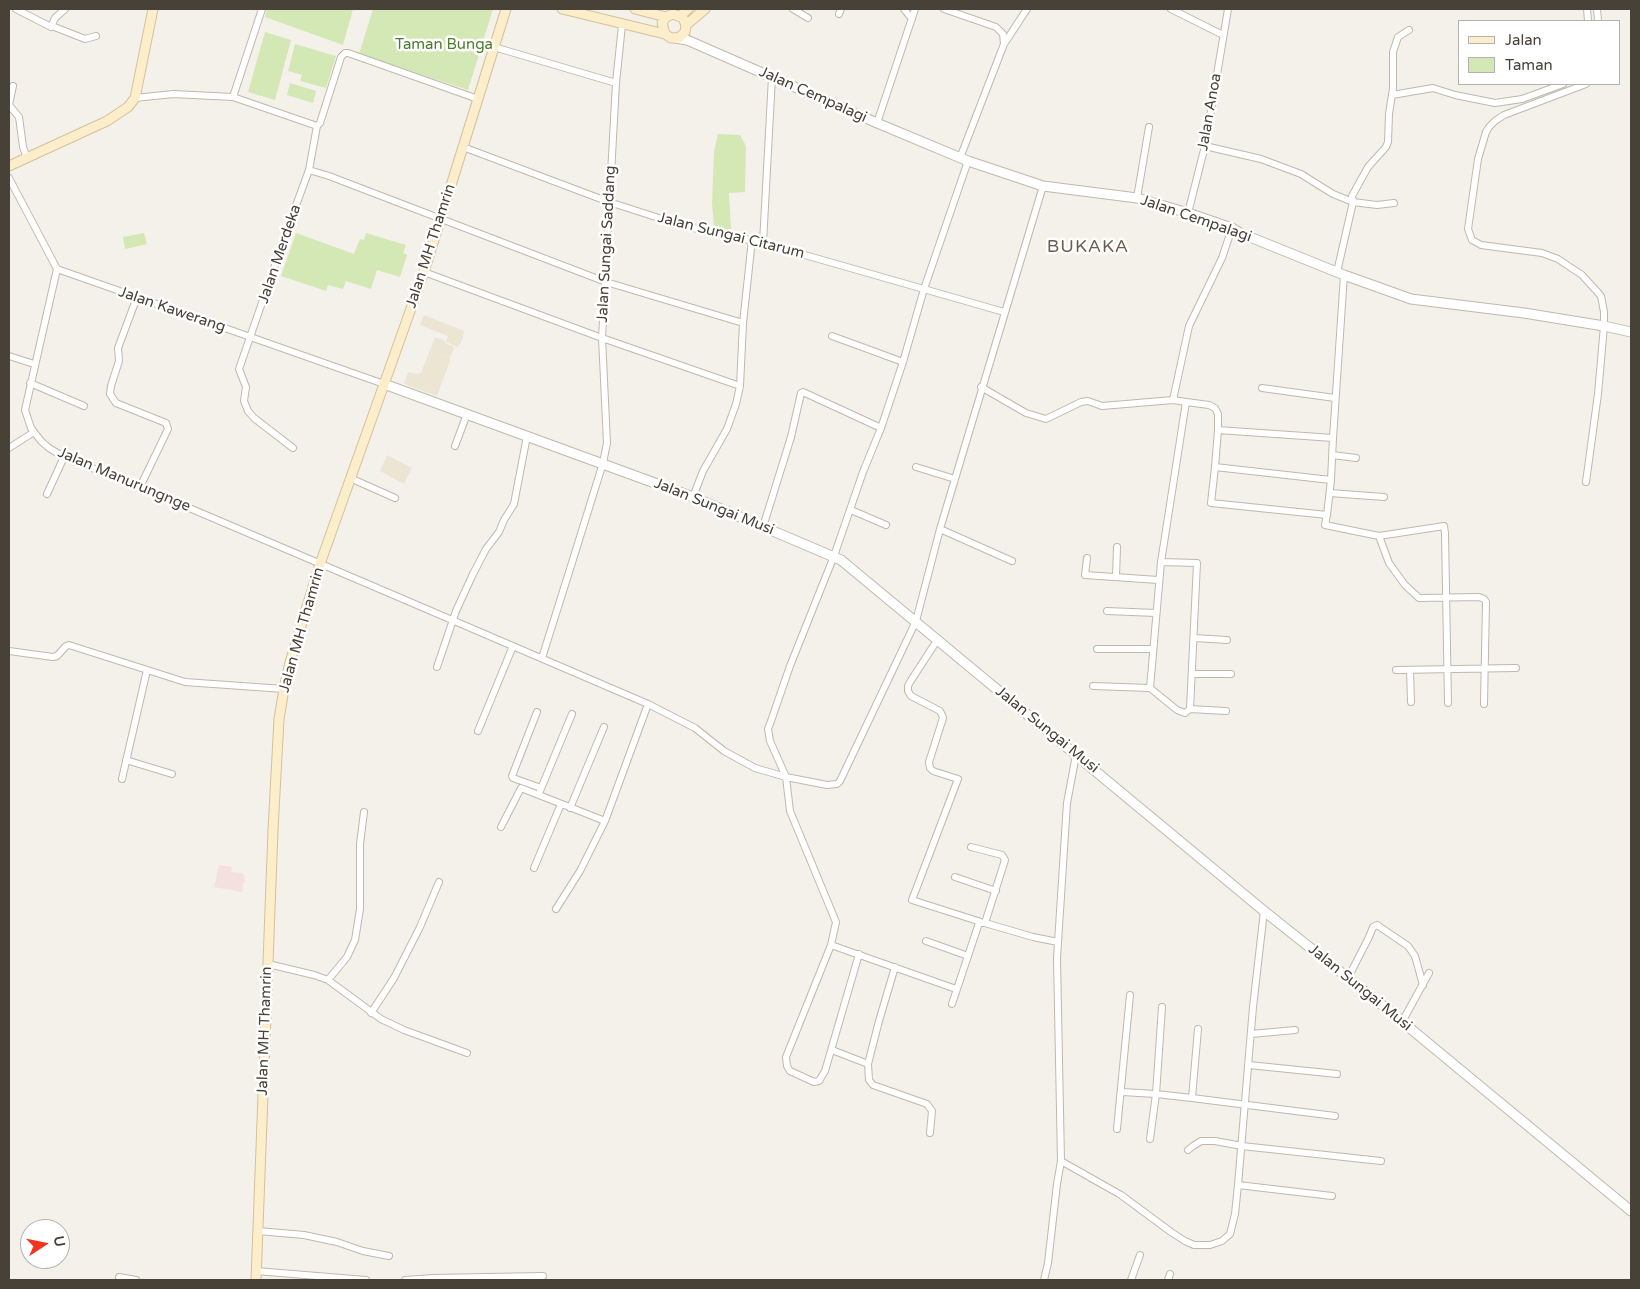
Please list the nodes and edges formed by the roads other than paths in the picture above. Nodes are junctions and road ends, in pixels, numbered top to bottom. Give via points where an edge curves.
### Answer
1 (16, 9) edge
2 (66, 9) edge
3 (153, 9) edge
4 (262, 9) edge
5 (506, 9) edge
6 (562, 9) edge
7 (635, 9) edge
8 (688, 9) edge
9 (704, 9) edge
10 (793, 9) edge
11 (904, 9) edge
12 (915, 9) edge
13 (944, 9) edge
14 (1027, 9) edge
15 (1171, 9) edge
16 (1228, 9) edge
17 (680, 16) junction
18 (666, 17) junction
19 (808, 18) dead end
20 (912, 19) junction
21 (622, 25) junction
22 (52, 26) junction
23 (1409, 30) dead end
24 (686, 33) junction
25 (665, 34) junction
26 (1223, 35) junction
27 (96, 36) dead end
28 (1004, 44) junction
29 (494, 48) junction
30 (772, 78) junction
31 (616, 83) junction
32 (1560, 85) edge
33 (1583, 85) edge
34 (14, 86) dead end
35 (1392, 95) junction
36 (233, 97) junction
37 (135, 98) junction
38 (478, 99) junction
39 (9, 105) edge
40 (876, 123) junction
41 (317, 126) junction
42 (1149, 127) dead end
43 (1205, 146) junction
44 (463, 147) junction
45 (27, 158) junction
46 (964, 159) junction
47 (9, 166) edge
48 (309, 170) junction
49 (9, 178) edge
50 (1043, 186) junction
51 (1137, 198) junction
52 (609, 202) junction
53 (1353, 202) junction
54 (1394, 202) dead end
55 (1188, 214) junction
56 (440, 218) junction
57 (1232, 228) junction
58 (752, 240) junction
59 (763, 243) junction
60 (57, 269) junction
61 (424, 272) junction
62 (1340, 274) junction
63 (606, 282) junction
64 (924, 289) junction
65 (137, 297) junction
66 (1004, 312) junction
67 (744, 322) junction
68 (1604, 326) junction
69 (1631, 332) edge
70 (832, 336) dead end
71 (251, 338) junction
72 (602, 338) junction
73 (9, 356) edge
74 (903, 362) junction
75 (34, 364) junction
76 (30, 383) junction
77 (384, 384) junction
78 (740, 386) junction
79 (981, 387) junction
80 (1262, 388) dead end
81 (1335, 398) junction
82 (1173, 400) junction
83 (1186, 402) junction
84 (84, 406) dead end
85 (466, 414) junction
86 (881, 428) junction
87 (1218, 430) junction
88 (34, 432) junction
89 (527, 436) junction
90 (1333, 438) junction
91 (455, 446) dead end
92 (9, 448) edge
93 (293, 448) dead end
94 (1332, 454) junction
95 (64, 456) junction
96 (1356, 458) dead end
97 (603, 463) junction
98 (916, 467) dead end
99 (1215, 467) junction
100 (350, 478) junction
101 (955, 479) junction
102 (1331, 480) junction
103 (1586, 482) dead end
104 (140, 487) junction
105 (1330, 493) junction
106 (47, 494) dead end
107 (693, 497) junction
108 (1384, 497) dead end
109 (395, 498) dead end
110 (851, 510) junction
111 (1327, 515) junction
112 (886, 525) dead end
113 (763, 527) junction
114 (940, 529) junction
115 (1379, 536) junction
116 (1117, 547) dead end
117 (834, 556) junction
118 (1087, 558) dead end
119 (1012, 562) dead end
120 (1161, 562) junction
121 (320, 564) junction
122 (1116, 577) junction
123 (1158, 580) junction
124 (1447, 598) junction
125 (1107, 610) dead end
126 (1156, 613) junction
127 (454, 621) junction
128 (916, 621) junction
129 (1194, 638) junction
130 (938, 639) junction
131 (1227, 640) dead end
132 (513, 646) junction
133 (1097, 649) dead end
134 (1153, 649) junction
135 (9, 651) edge
136 (542, 658) junction
137 (437, 667) dead end
138 (1485, 668) junction
139 (1516, 668) dead end
140 (1447, 669) junction
141 (147, 670) junction
142 (1396, 670) dead end
143 (1410, 670) junction
144 (1192, 674) junction
145 (1231, 674) dead end
146 (1093, 686) dead end
147 (1150, 688) junction
148 (284, 689) junction
149 (1411, 702) dead end
150 (1448, 702) dead end
151 (648, 704) junction
152 (1484, 704) dead end
153 (1190, 709) junction
154 (1226, 711) dead end
155 (537, 712) dead end
156 (572, 714) dead end
157 (604, 727) dead end
158 (478, 731) dead end
159 (1076, 754) junction
160 (126, 760) junction
161 (172, 774) dead end
162 (786, 777) junction
163 (122, 779) dead end
164 (540, 791) junction
165 (561, 804) junction
166 (570, 808) junction
167 (364, 812) dead end
168 (605, 821) junction
169 (501, 827) dead end
170 (971, 846) dead end
171 (534, 868) dead end
172 (955, 877) dead end
173 (439, 882) dead end
174 (996, 891) junction
175 (556, 909) dead end
176 (1264, 910) junction
177 (983, 923) junction
178 (926, 941) dead end
179 (1058, 942) junction
180 (830, 945) junction
181 (860, 954) junction
182 (968, 956) junction
183 (268, 964) junction
184 (895, 967) junction
185 (1429, 973) dead end
186 (1348, 978) junction
187 (328, 980) junction
188 (1423, 985) junction
189 (956, 989) junction
190 (1130, 996) dead end
191 (952, 1004) dead end
192 (1162, 1007) dead end
193 (371, 1013) junction
194 (1402, 1022) junction
195 (1198, 1029) dead end
196 (1295, 1030) dead end
197 (1251, 1034) junction
198 (832, 1050) junction
199 (467, 1053) dead end
200 (868, 1064) junction
201 (1249, 1065) junction
202 (1337, 1074) dead end
203 (1122, 1092) junction
204 (1156, 1094) junction
205 (1192, 1098) junction
206 (1246, 1106) junction
207 (1335, 1116) dead end
208 (1117, 1129) dead end
209 (930, 1132) dead end
210 (1150, 1139) dead end
211 (1242, 1146) junction
212 (1188, 1150) dead end
213 (1381, 1161) dead end
214 (1060, 1164) junction
215 (1238, 1185) junction
216 (1332, 1196) dead end
217 (1631, 1211) edge
218 (258, 1231) junction
219 (1140, 1255) dead end
220 (389, 1256) dead end
221 (256, 1276) edge
222 (542, 1276) dead end
223 (119, 1277) dead end
224 (136, 1280) edge
225 (366, 1280) edge
226 (405, 1280) edge
227 (1044, 1280) edge
228 (1131, 1280) edge

1 - 22 street
2 - 22 street via 55,18
3 - 37 main road
4 - 36 street
5 - 29 main road, Jalan MH Thamrin
6 - 21 main road
7 - 18 main road
8 - 17 main road
9 - 24 main road
10 - 19 street
11 - 20 street
12 - 20 street
13 - 28 street via 996,27 1003,34
14 - 28 street
15 - 26 street
16 - 26 street, Jalan Anoa
17 - 18 main road
17 - 24 main road
18 - 25 main road via 662,23
20 - 40 street
21 - 25 main road
21 - 31 street, Jalan Sungai Saddang
22 - 27 street via 85,39
23 - 35 street via 1398,37 1394,45
24 - 25 main road via 679,38
24 - 30 street, Jalan Cempalagi
26 - 43 street, Jalan Anoa
28 - 46 street
29 - 31 street
29 - 38 main road, Jalan MH Thamrin
30 - 40 street, Jalan Cempalagi
30 - 59 street
31 - 52 street, Jalan Sungai Saddang
32 - 35 street via 1522,99 1495,103 1433,88
33 - 68 street via 1504,115 1489,127 1478,159 1468,229 1477,243 1542,253 1582,275 1601,296
34 - 39 street
35 - 53 street via 1388,142 1368,167 1352,196
36 - 37 street via 173,94
36 - 41 street
37 - 45 main road via 128,107 107,121
38 - 41 street via 345,53
38 - 44 main road, Jalan MH Thamrin
39 - 45 street via 19,117
40 - 46 street, Jalan Cempalagi
41 - 48 street, Jalan Merdeka
42 - 51 street
43 - 53 street via 1262,159 1301,174
43 - 55 street, Jalan Anoa
44 - 52 street, Jalan Sungai Citarum
44 - 56 main road, Jalan MH Thamrin
45 - 47 main road
46 - 50 street, Jalan Cempalagi
46 - 64 street
48 - 56 street
48 - 71 street, Jalan Merdeka
49 - 60 street
50 - 51 street, Jalan Cempalagi
50 - 66 street, Jalan Manurungnge
51 - 55 street, Jalan Cempalagi
52 - 58 street, Jalan Sungai Citarum via 684,226
52 - 63 street, Jalan Sungai Saddang
53 - 54 street via 1376,205
53 - 62 street
55 - 57 street, Jalan Cempalagi
56 - 61 main road, Jalan MH Thamrin
56 - 63 street
57 - 62 street, Jalan Cempalagi
57 - 82 street via 1222,258 1189,326
58 - 59 street, Jalan Sungai Citarum
58 - 67 street
59 - 64 street, Jalan Sungai Citarum
60 - 65 street, Jalan Kawerang
60 - 75 street, Jalan Manurungnge
61 - 72 street
61 - 77 main road, Jalan MH Thamrin
62 - 68 street, Jalan Cempalagi via 1411,299
62 - 81 street
63 - 67 street
63 - 72 street, Jalan Sungai Saddang
64 - 66 street, Jalan Sungai Citarum
64 - 74 street
65 - 71 street, Jalan Kawerang
65 - 104 street via 118,348 119,361 110,394 116,403 166,423 168,427
66 - 79 street, Jalan Manurungnge
67 - 78 street
68 - 69 street, Jalan Cempalagi
68 - 103 street
70 - 74 street
71 - 77 street, Jalan Kawerang
71 - 93 street, Jalan Merdeka via 240,369 246,386 244,401 254,418
72 - 78 street
72 - 97 street, Jalan Sungai Saddang via 607,443
73 - 75 street
74 - 86 street
75 - 76 street, Jalan Manurungnge
76 - 84 street
76 - 88 street, Jalan Manurungnge via 25,410
77 - 85 street, Jalan Sungai Musi
77 - 100 main road, Jalan MH Thamrin
78 - 107 street via 726,429
79 - 82 street via 1026,413 1046,419 1088,401 1102,406
79 - 101 street, Jalan Manurungnge
80 - 81 street
81 - 90 street
82 - 83 street
83 - 87 street via 1209,404 1215,408
83 - 120 street
85 - 89 street, Jalan Sungai Musi
85 - 91 street
86 - 110 street
86 - 113 street via 801,393
87 - 90 street
87 - 99 street
88 - 92 street
88 - 95 street, Jalan Manurungnge via 49,448
89 - 97 street, Jalan Sungai Musi
89 - 127 street via 514,504 473,574
90 - 94 street
94 - 96 street
94 - 102 street
95 - 104 street, Jalan Manurungnge
95 - 106 street
97 - 107 street, Jalan Sungai Musi
97 - 136 street, Jalan Sungai Saddang
98 - 101 street
99 - 102 street
99 - 111 street via 1211,503
100 - 109 street
100 - 121 main road, Jalan MH Thamrin
101 - 114 street, Jalan Manurungnge
102 - 105 street
104 - 121 street, Jalan Manurungnge
105 - 108 street
105 - 111 street
107 - 113 street, Jalan Sungai Musi
110 - 112 street
110 - 117 street
111 - 115 street via 1325,525
113 - 117 street, Jalan Sungai Musi
114 - 119 street
114 - 128 street, Jalan Manurungnge
115 - 124 street via 1389,563 1404,585 1419,598
115 - 124 street via 1444,526
116 - 122 street
117 - 128 street, Jalan Sungai Musi
117 - 162 street via 768,729
118 - 122 street via 1085,575
120 - 123 street
120 - 129 street via 1197,564
121 - 127 street, Jalan Manurungnge
121 - 148 main road, Jalan MH Thamrin
122 - 123 street
123 - 126 street
124 - 138 street via 1479,597 1486,602
124 - 140 street
125 - 126 street
126 - 134 street
127 - 132 street, Jalan Manurungnge
127 - 137 street
128 - 130 street, Jalan Sungai Musi
128 - 162 street, Jalan Manurungnge via 840,781 827,785
129 - 131 street
129 - 144 street
130 - 159 street, Jalan Sungai Musi
130 - 177 street via 908,686 911,696 942,714 930,768 958,779 912,900
132 - 136 street, Jalan Manurungnge
132 - 158 street
133 - 134 street
134 - 147 street
135 - 141 street via 53,657 66,646 72,646
136 - 151 street, Jalan Manurungnge
138 - 139 street
138 - 140 street
138 - 152 street
140 - 143 street
140 - 150 street
141 - 148 street via 192,684
141 - 160 street
142 - 143 street
143 - 149 street
144 - 145 street
144 - 153 street
146 - 147 street
147 - 153 street via 1177,710 1185,713
148 - 183 main road, Jalan MH Thamrin via 279,719
151 - 162 street, Jalan Manurungnge via 695,728 724,751 755,768
151 - 168 street
153 - 154 street
155 - 164 street via 512,776
156 - 164 street
157 - 166 street
159 - 176 street, Jalan Sungai Musi
159 - 179 street via 1067,803
160 - 161 street
160 - 163 street
162 - 180 street via 790,811 836,922
164 - 165 street
164 - 169 street via 520,788
165 - 166 street
165 - 171 street
166 - 168 street
167 - 187 street via 360,844 360,909 355,940 347,957
168 - 175 street
170 - 174 street via 1004,858 1006,862
172 - 174 street
173 - 193 street via 394,978
174 - 177 street
176 - 186 street, Jalan Sungai Musi
176 - 197 street
177 - 179 street
177 - 182 street via 977,925
178 - 182 street
179 - 214 street
180 - 181 street
180 - 198 street via 788,1052 787,1066 793,1073 817,1082 822,1078
181 - 184 street
181 - 198 street
182 - 189 street
183 - 187 street
183 - 218 main road, Jalan MH Thamrin
184 - 189 street
184 - 200 street
185 - 188 street
186 - 188 street via 1373,927 1377,925 1408,946 1415,956
186 - 194 street, Jalan Sungai Musi
187 - 193 street
188 - 194 street
189 - 191 street
190 - 203 street
192 - 204 street
193 - 199 street via 404,1030
194 - 217 street, Jalan Sungai Musi
195 - 205 street
196 - 197 street
197 - 201 street
198 - 200 street
200 - 209 street via 869,1080 873,1085 927,1104 932,1111
201 - 202 street
201 - 206 street
203 - 204 street
203 - 208 street
204 - 205 street
204 - 210 street
205 - 206 street
206 - 207 street
206 - 211 street
211 - 212 street via 1201,1141
211 - 213 street
211 - 215 street
214 - 215 street via 1121,1195 1171,1232 1194,1244 1217,1243 1230,1234
214 - 227 street
215 - 216 street
218 - 220 street via 304,1235
218 - 221 main road, Jalan MH Thamrin
219 - 228 street
221 - 225 street
222 - 226 street
223 - 224 street

